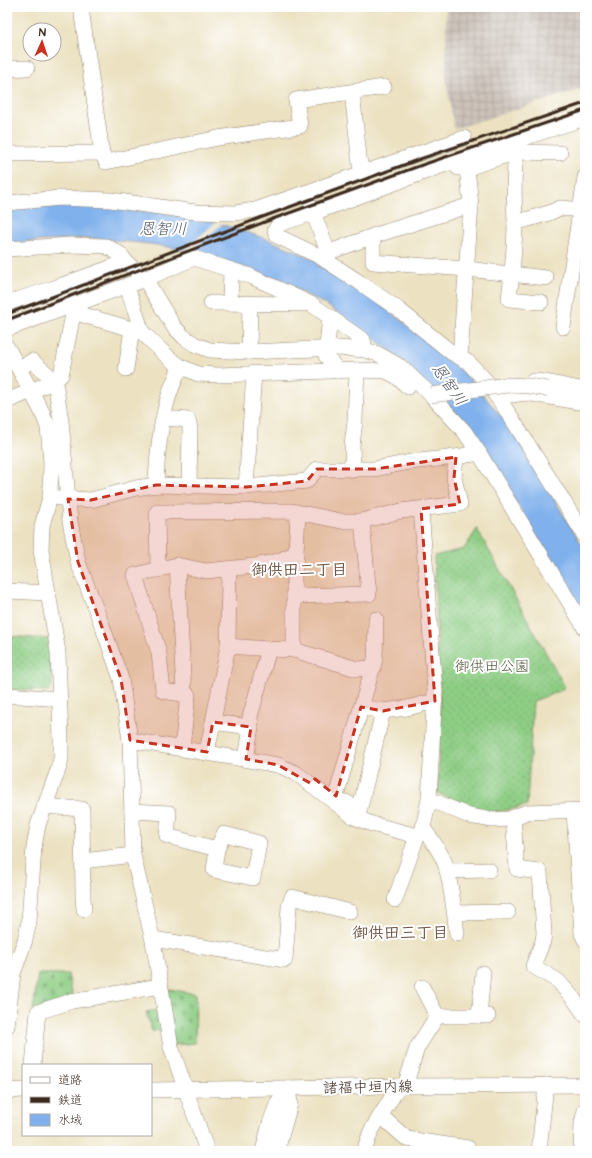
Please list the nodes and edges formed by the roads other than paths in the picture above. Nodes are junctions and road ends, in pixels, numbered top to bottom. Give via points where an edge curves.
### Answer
1 (82, 7) edge
2 (27, 68) dead end
3 (7, 69) edge
4 (384, 87) dead end
5 (352, 92) junction
6 (585, 118) edge
7 (464, 138) dead end
8 (517, 146) junction
9 (102, 153) junction
10 (560, 153) dead end
11 (7, 154) edge
12 (467, 162) junction
13 (367, 172) junction
14 (585, 177) edge
15 (306, 193) junction
16 (7, 203) edge
17 (471, 205) junction
18 (583, 210) edge
19 (313, 213) junction
20 (514, 223) junction
21 (373, 236) junction
22 (7, 249) edge
23 (323, 254) junction
24 (126, 262) junction
25 (579, 267) edge
26 (231, 270) junction
27 (467, 270) junction
28 (512, 274) junction
29 (546, 278) dead end
30 (145, 279) junction
31 (127, 286) junction
32 (541, 302) dead end
33 (7, 303) edge
34 (211, 303) dead end
35 (230, 303) junction
36 (250, 304) junction
37 (311, 304) junction
38 (74, 308) junction
39 (330, 317) junction
40 (563, 327) dead end
41 (7, 329) edge
42 (137, 331) junction
43 (7, 347) edge
44 (326, 349) junction
45 (365, 350) junction
46 (249, 352) junction
47 (460, 356) junction
48 (180, 366) junction
49 (19, 368) junction
50 (126, 369) dead end
51 (357, 370) junction
52 (338, 371) junction
53 (254, 373) junction
54 (55, 381) junction
55 (486, 381) junction
56 (585, 390) edge
57 (31, 391) junction
58 (431, 395) junction
59 (497, 397) junction
60 (585, 397) edge
61 (7, 401) edge
62 (585, 403) edge
63 (164, 418) junction
64 (469, 455) junction
65 (353, 470) junction
66 (156, 485) junction
67 (190, 487) junction
68 (246, 487) junction
69 (50, 497) junction
70 (68, 499) junction
71 (421, 509) junction
72 (298, 513) junction
73 (362, 520) junction
74 (585, 536) edge
75 (296, 552) junction
76 (177, 565) junction
77 (229, 569) junction
78 (158, 570) junction
79 (7, 591) edge
80 (48, 593) junction
81 (294, 596) junction
82 (376, 619) dead end
83 (585, 628) edge
84 (228, 646) junction
85 (269, 649) junction
86 (294, 650) junction
87 (373, 668) junction
88 (184, 693) junction
89 (7, 696) edge
90 (60, 699) junction
91 (435, 701) junction
92 (361, 707) junction
93 (383, 711) junction
94 (213, 722) junction
95 (251, 727) junction
96 (130, 740) junction
97 (182, 748) junction
98 (206, 752) junction
99 (246, 760) junction
100 (310, 783) junction
101 (336, 796) junction
102 (429, 799) junction
103 (44, 806) junction
104 (579, 810) edge
105 (132, 811) junction
106 (514, 818) junction
107 (420, 832) junction
108 (217, 849) dead end
109 (133, 855) junction
110 (83, 861) junction
111 (447, 870) junction
112 (488, 870) dead end
113 (582, 896) edge
114 (395, 900) dead end
115 (84, 909) dead end
116 (350, 912) dead end
117 (508, 912) dead end
118 (455, 913) junction
119 (457, 934) dead end
120 (153, 939) junction
121 (585, 940) edge
122 (14, 951) edge
123 (483, 973) dead end
124 (160, 986) junction
125 (422, 987) dead end
126 (585, 1015) edge
127 (437, 1016) junction
128 (7, 1026) edge
129 (33, 1064) edge
130 (546, 1085) junction
131 (585, 1085) edge
132 (402, 1086) junction
133 (288, 1088) junction
134 (22, 1090) edge
135 (152, 1090) edge
136 (185, 1090) junction
137 (7, 1091) edge
138 (585, 1110) edge
139 (381, 1116) junction
140 (582, 1145) edge
141 (468, 1148) dead end
142 (207, 1151) edge
143 (263, 1151) edge
144 (277, 1151) edge
145 (364, 1151) edge
146 (539, 1151) edge

1 - 9 street
2 - 3 street
4 - 5 street
5 - 9 street via 296,100 300,126 218,138 106,162
5 - 13 street via 360,165
6 - 8 street
7 - 13 street
8 - 10 street
8 - 12 street
8 - 20 street
9 - 11 street
12 - 17 street
12 - 19 street via 444,165
13 - 15 street
14 - 18 street
15 - 16 street via 255,210 235,213 195,212 111,200 60,198
15 - 19 street
17 - 21 street
17 - 27 street
18 - 20 street via 560,208
18 - 25 street
19 - 23 street
19 - 23 street via 278,224 275,230 277,236
20 - 28 street
21 - 23 street
21 - 27 street via 373,262
22 - 24 street via 71,245 106,246 120,254
23 - 47 street via 398,309 452,353
24 - 30 street
24 - 33 street
25 - 40 street
26 - 30 street via 194,258
26 - 35 street
26 - 37 street
27 - 28 street
27 - 47 street
28 - 29 street
28 - 32 street via 509,299
30 - 31 street
30 - 46 street via 174,326 184,337 210,350
31 - 38 street
31 - 42 street
34 - 35 street
35 - 36 street
36 - 37 street
36 - 46 street
37 - 39 street
38 - 41 street
38 - 42 street
38 - 54 street via 61,375
39 - 44 street
39 - 45 street via 363,340
42 - 48 street
42 - 50 street
43 - 49 street
44 - 45 street
44 - 46 street
44 - 52 street via 326,356
45 - 58 street via 400,366
47 - 55 street
48 - 53 street via 198,374
48 - 63 street
49 - 54 street via 32,361
49 - 57 street
51 - 52 street
51 - 64 street via 386,371 396,376 423,400
51 - 65 street
52 - 53 street
53 - 68 street
54 - 57 street
54 - 70 street
55 - 56 street via 546,382
55 - 59 street
57 - 61 street
57 - 69 street via 48,427
58 - 60 street, bridge via 508,385 529,386
58 - 64 street via 464,431
59 - 62 street via 526,393
59 - 74 street
63 - 66 street via 157,459
63 - 67 street via 188,420
64 - 65 street
64 - 71 street via 454,478 460,504
64 - 83 street
65 - 68 street via 317,470 307,480
66 - 67 street
66 - 70 street via 91,500
67 - 68 street
69 - 70 street
69 - 80 street via 42,526 41,550
70 - 96 street via 78,562 121,680
71 - 73 street
71 - 91 street
72 - 73 street via 341,522
72 - 75 street
72 - 78 street via 269,510 157,512
73 - 81 street via 369,594
75 - 77 street via 278,561
75 - 81 street
76 - 77 street via 206,571
76 - 78 street
76 - 88 street
77 - 84 street
78 - 88 street via 136,575 159,653 163,691
79 - 80 street
80 - 90 street via 58,652
81 - 86 street
82 - 87 street via 376,659
84 - 85 street
84 - 94 street
85 - 86 street
85 - 95 street via 250,717
86 - 87 street via 358,669
87 - 92 street
88 - 97 street via 188,695
89 - 90 street
90 - 103 street via 60,759
91 - 93 street
91 - 102 street
92 - 93 street
92 - 101 street
93 - 101 street via 359,812
94 - 95 street
94 - 98 street
95 - 99 street
96 - 97 street
96 - 105 street
97 - 98 street
98 - 99 street
99 - 100 street via 278,765
100 - 101 street via 315,779
100 - 107 street via 354,817 372,824
102 - 106 street via 470,816 493,820
102 - 107 street
103 - 110 street via 82,809
103 - 122 street via 34,847 29,922
104 - 106 street via 527,812
104 - 113 street
105 - 108 street via 169,813 167,836
105 - 109 street
106 - 126 street via 516,869 540,872 544,933 533,966 558,982
107 - 111 street via 435,844
107 - 114 street
109 - 110 street
109 - 120 street
110 - 115 street
111 - 112 street
111 - 118 street
113 - 121 street via 582,934
116 - 120 street via 292,897 285,960
117 - 118 street
118 - 119 street
120 - 124 street
122 - 128 street
123 - 127 street via 484,1016
124 - 129 street via 72,1002 38,1012
124 - 136 street via 171,1047
125 - 127 street
127 - 132 street via 417,1048
130 - 131 street, 諸福中垣内線
130 - 132 street, 諸福中垣内線
130 - 146 street
132 - 133 street, 諸福中垣内線
132 - 139 street
133 - 136 street, 諸福中垣内線
133 - 143 street via 278,1102
133 - 144 street via 290,1104
134 - 137 street
135 - 136 street, 諸福中垣内線
136 - 142 street
138 - 140 street
139 - 141 street via 407,1139
139 - 145 street via 371,1131

